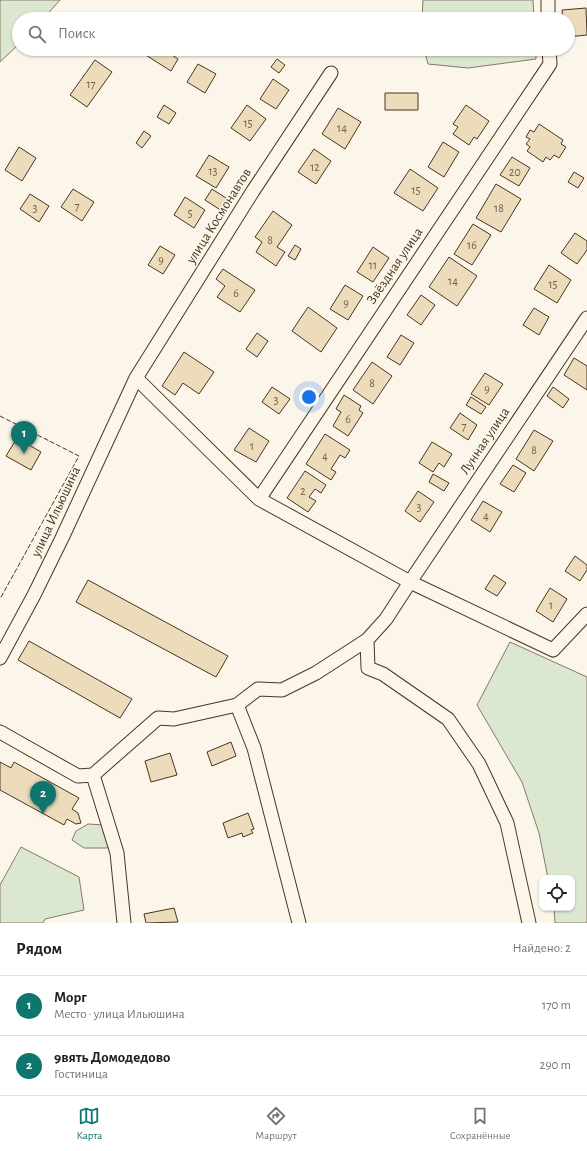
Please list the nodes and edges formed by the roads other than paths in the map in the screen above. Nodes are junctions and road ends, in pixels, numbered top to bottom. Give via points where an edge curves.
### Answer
1 (548, 0) edge
2 (548, 12) edge
3 (549, 56) edge
4 (331, 73) dead end
5 (587, 318) edge
6 (136, 378) junction
7 (259, 499) junction
8 (410, 582) junction
9 (587, 614) edge
10 (367, 640) junction
11 (0, 658) edge
12 (237, 705) junction
13 (0, 732) edge
14 (93, 775) junction
15 (124, 923) edge
16 (300, 923) edge
17 (529, 923) edge

1 - 2 street
3 - 7 street, Звёздная улица via 550,64
4 - 6 street, улица Космонавтов via 253,191
5 - 8 street, Лунная улица
6 - 7 street
6 - 11 street, улица Ильюшина via 62,538
7 - 8 street
8 - 9 street via 553,650
8 - 10 street, Лунная улица via 386,619
10 - 12 street, Лунная улица via 316,673 282,690 258,689
10 - 17 street via 368,668 390,679 448,719 478,764 507,823
12 - 14 street via 174,719 158,718
12 - 16 street via 254,748
13 - 14 street via 78,776
14 - 15 street via 117,853

